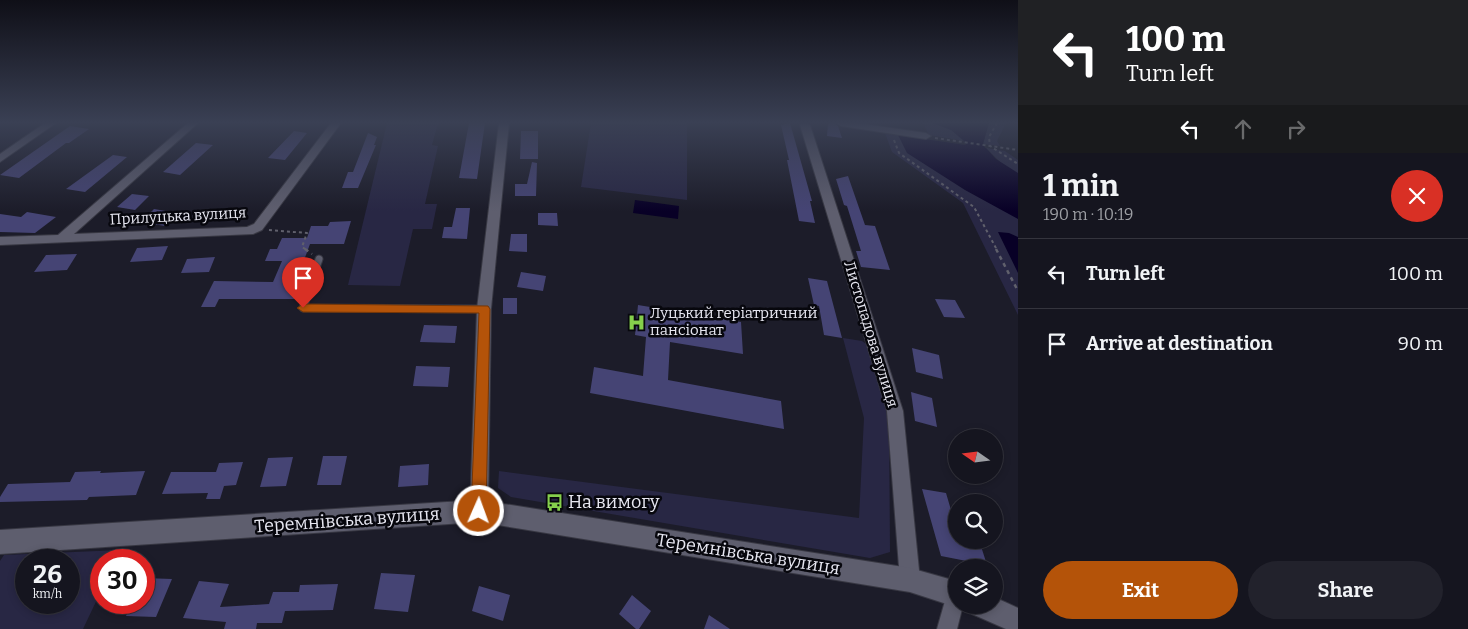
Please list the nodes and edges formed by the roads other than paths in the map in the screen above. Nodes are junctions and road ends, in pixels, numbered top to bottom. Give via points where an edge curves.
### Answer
1 (160, 152) edge
2 (314, 152) edge
3 (501, 152) edge
4 (814, 152) edge
5 (62, 238) junction
6 (0, 241) edge
7 (319, 259) road end
8 (484, 309) junction
9 (479, 511) junction
10 (0, 542) edge
11 (910, 580) junction
12 (948, 592) edge
13 (951, 614) edge
14 (1002, 614) edge
15 (1018, 621) edge
16 (947, 629) edge

1 - 5 street
2 - 5 street, Прилуцька вулиця via 258,227 249,231
3 - 8 street
4 - 11 street, Листопадова вулиця via 895,411
5 - 6 street, Прилуцька вулиця
7 - 8 lane via 303,308
8 - 9 street
9 - 10 street, Теремнівська вулиця
9 - 11 street, Теремнівська вулиця
11 - 12 street, Теремнівська вулиця
13 - 16 street
14 - 15 street

